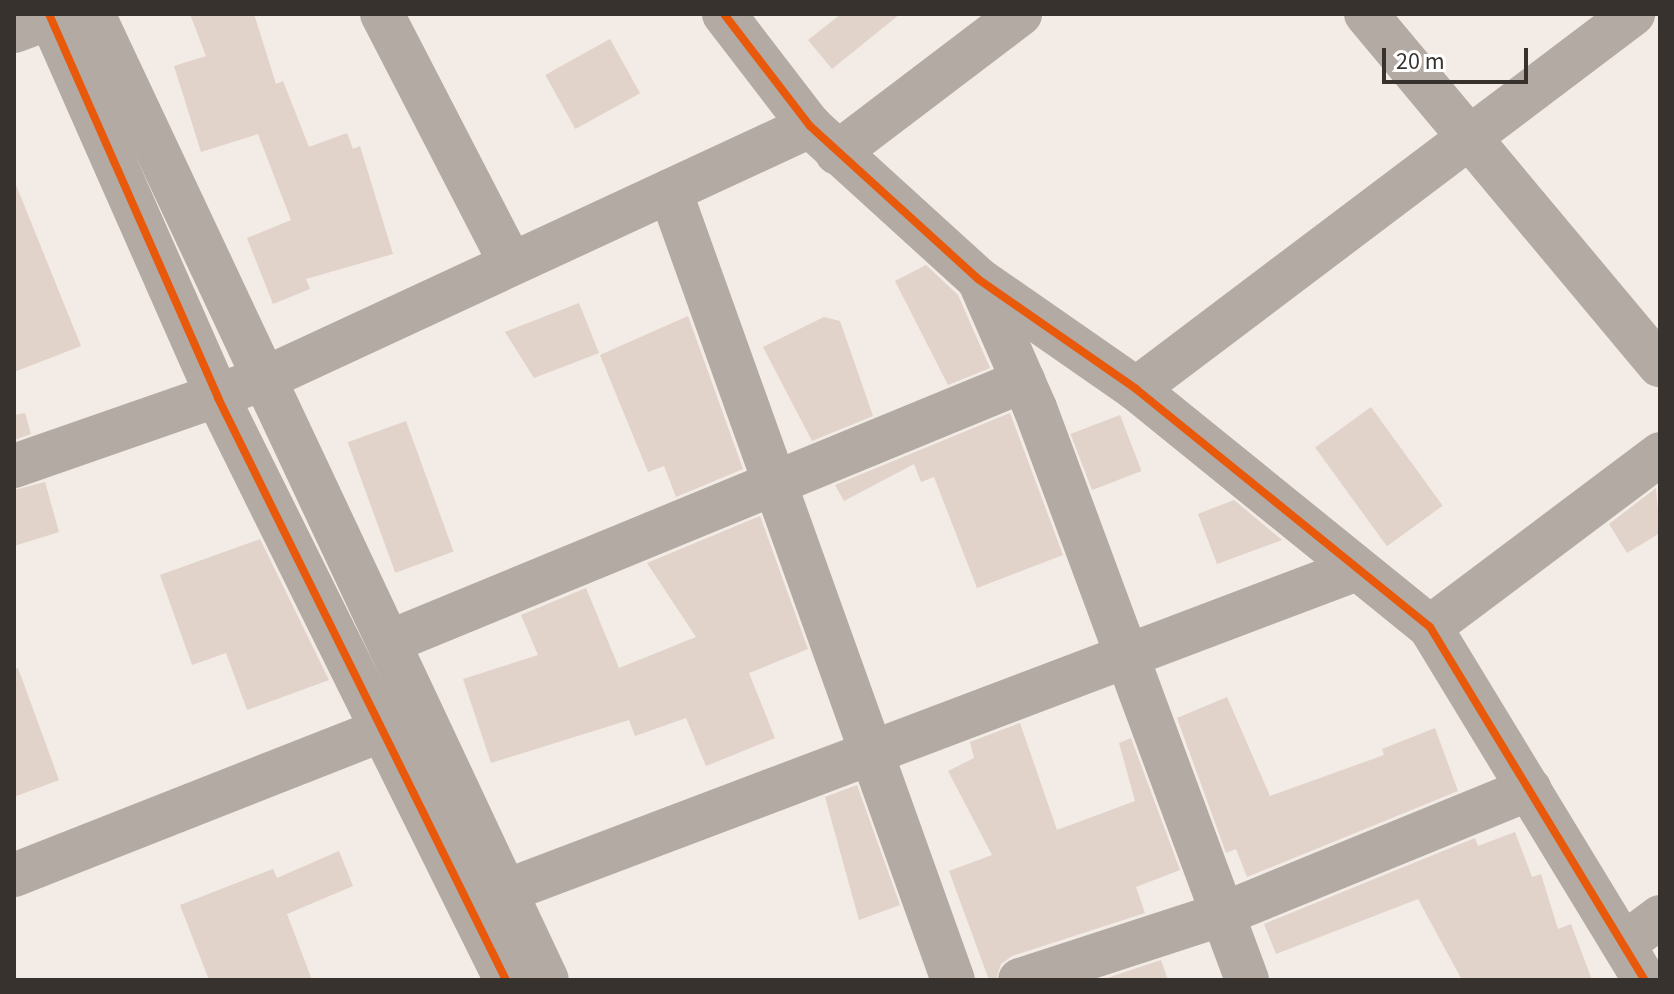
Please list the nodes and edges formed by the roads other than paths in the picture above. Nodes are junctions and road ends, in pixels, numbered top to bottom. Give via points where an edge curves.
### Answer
1 (93, 14) edge
2 (382, 14) edge
3 (724, 14) edge
4 (1020, 14) edge
5 (1366, 14) edge
6 (1633, 14) edge
7 (43, 19) edge
8 (1469, 138) junction
9 (823, 139) junction
10 (670, 191) junction
11 (511, 264) junction
12 (978, 279) junction
13 (1660, 365) edge
14 (266, 378) junction
15 (1023, 381) junction
16 (1136, 389) junction
17 (218, 398) junction
18 (1660, 454) edge
19 (14, 466) edge
20 (775, 484) junction
21 (1357, 569) junction
22 (1430, 627) junction
23 (389, 642) junction
24 (1128, 658) junction
25 (423, 714) junction
26 (382, 731) junction
27 (871, 751) junction
28 (1529, 789) junction
29 (14, 875) edge
30 (506, 891) junction
31 (1223, 914) junction
32 (1660, 917) edge
33 (1634, 962) edge
34 (506, 980) edge
35 (547, 980) edge
36 (953, 980) edge
37 (1020, 980) edge
38 (1247, 980) edge

1 - 14 street
2 - 11 street
3 - 9 street
4 - 9 street
5 - 8 street
6 - 8 street
7 - 17 street
8 - 13 street
8 - 16 street
9 - 10 street
9 - 12 street
10 - 11 street
10 - 20 street
11 - 14 street
12 - 15 street
12 - 16 street
14 - 17 street
14 - 23 street
15 - 20 street
15 - 24 street
16 - 21 street
17 - 19 street
17 - 26 street
18 - 22 street
20 - 23 street
20 - 27 street
21 - 22 street
21 - 24 street
22 - 28 street
23 - 25 street
24 - 27 street
24 - 31 street
25 - 26 street
25 - 30 street
26 - 29 street
26 - 34 street
27 - 30 street
27 - 36 street
28 - 31 street
28 - 33 street
30 - 35 street
31 - 37 street
31 - 38 street
32 - 33 street

